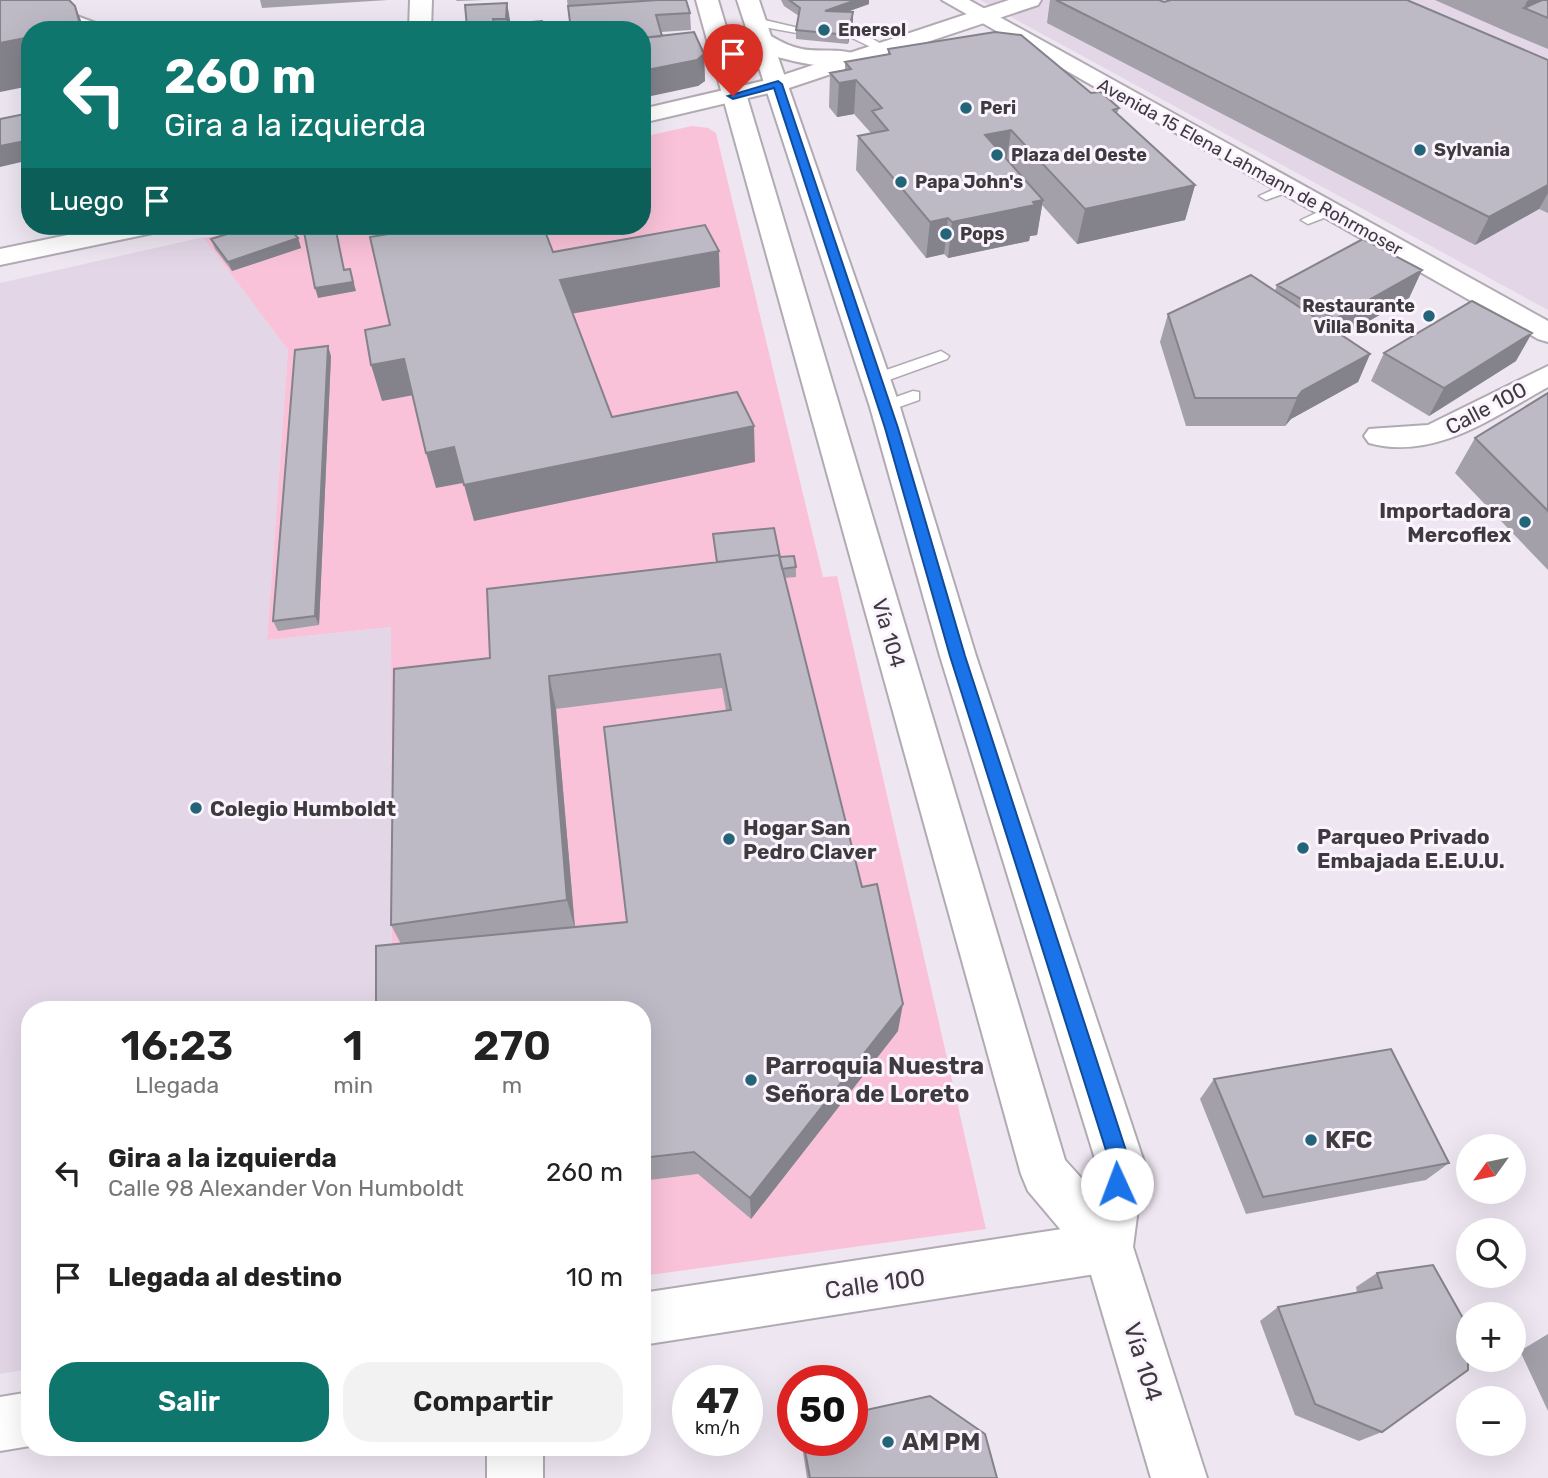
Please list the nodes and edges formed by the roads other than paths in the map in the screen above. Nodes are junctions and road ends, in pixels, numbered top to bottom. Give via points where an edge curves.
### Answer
1 (421, 0) edge
2 (707, 0) edge
3 (748, 0) edge
4 (953, 0) edge
5 (1030, 0) edge
6 (925, 6) dead end
7 (0, 12) edge
8 (982, 17) junction
9 (75, 21) edge
10 (420, 21) edge
11 (797, 29) edge
12 (759, 31) junction
13 (852, 33) edge
14 (961, 44) edge
15 (890, 46) junction
16 (986, 46) edge
17 (1049, 55) junction
18 (850, 59) junction
19 (778, 84) junction
20 (733, 96) junction
21 (651, 114) edge
22 (105, 235) edge
23 (0, 257) edge
24 (1548, 333) edge
25 (941, 356) dead end
26 (1548, 375) edge
27 (891, 394) junction
28 (1380, 436) dead end
29 (1108, 1247) junction
30 (651, 1318) edge
31 (21, 1420) edge
32 (0, 1424) edge
33 (515, 1456) edge
34 (515, 1478) edge
35 (1179, 1478) edge

1 - 10 main road
2 - 20 main road, Vía 104
3 - 12 main road, Vía 104
4 - 8 main road, Avenida 15 Elena Lahmann de Rohrmoser
5 - 8 main road
6 - 15 main road via 912,32
7 - 9 main road via 43,12
8 - 15 main road
8 - 17 main road, Avenida 15 Elena Lahmann de Rohrmoser
11 - 12 lane
12 - 18 main road via 782,51 803,57
12 - 19 main road, Vía 104
13 - 15 lane
14 - 15 main road
15 - 18 main road
16 - 17 main road
17 - 24 main road, Avenida 15 Elena Lahmann de Rohrmoser via 1319,216
18 - 19 main road
19 - 20 main road
19 - 27 main road, Vía 104
20 - 21 main road
20 - 29 main road, Vía 104 via 1045,1174
22 - 23 main road
25 - 27 lane
26 - 28 main road, Calle 100 via 1435,434
27 - 29 main road, Vía 104 via 958,656 1120,1163
29 - 30 main road, Calle 100
29 - 35 main road, Vía 104
31 - 32 main road
33 - 34 main road

